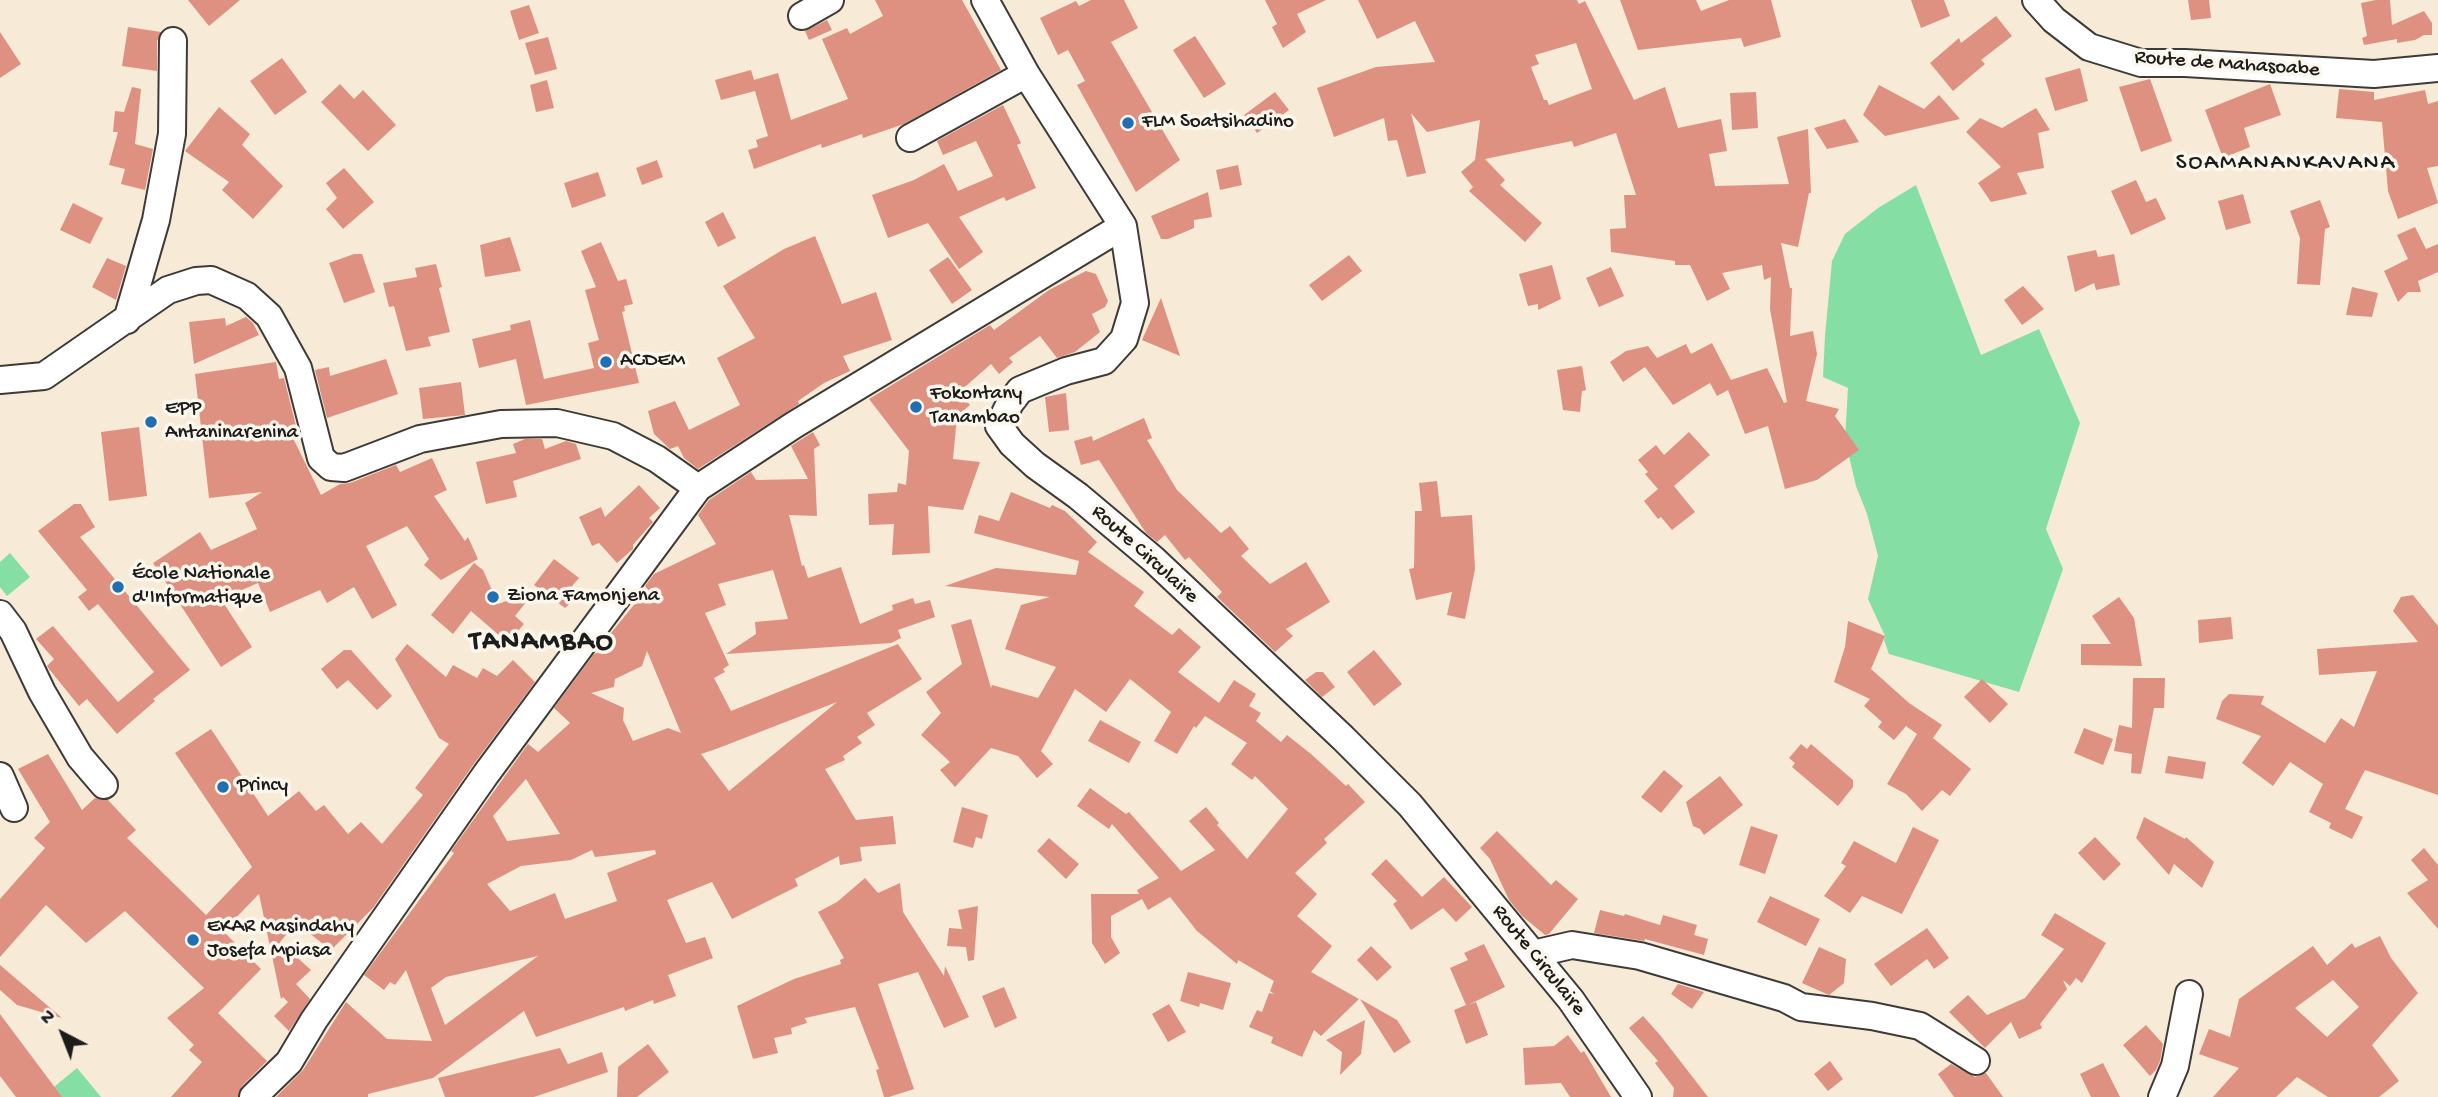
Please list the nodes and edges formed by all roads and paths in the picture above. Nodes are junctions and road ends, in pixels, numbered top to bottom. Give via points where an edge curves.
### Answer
1 (830, 0) edge
2 (985, 0) edge
3 (2036, 0) edge
4 (802, 16) dead end
5 (173, 41) dead end
6 (2438, 68) edge
7 (1026, 74) junction
8 (910, 138) dead end
9 (1123, 226) junction
10 (127, 320) junction
11 (0, 380) edge
12 (698, 488) junction
13 (0, 614) edge
14 (0, 776) edge
15 (104, 785) dead end
16 (14, 808) dead end
17 (1533, 954) junction
18 (2189, 994) dead end
19 (1976, 1060) dead end
20 (253, 1097) edge
21 (1638, 1097) edge
22 (2162, 1097) edge

1 - 4 street
2 - 7 street, Route Circulaire
3 - 6 street, Route de Mahasoabe via 2089,47 2141,63 2374,74
5 - 10 street via 172,134 156,220
7 - 8 street
7 - 9 street, Route Circulaire
9 - 12 street
9 - 17 street, Route Circulaire via 1135,303 1124,339 1104,361 1020,390 999,426 1035,465 1153,559 1410,804
10 - 11 street via 44,376
10 - 12 street via 168,290 195,281 211,280 247,296 269,316 298,369 321,458 331,467 344,468 420,439 501,424 557,423 613,436
12 - 20 street via 486,774 289,1062
13 - 15 street via 80,757
14 - 16 street
17 - 19 street via 1572,945 1640,956 1801,1007 1920,1026
17 - 21 street, Route Circulaire via 1581,1012
18 - 22 street via 2175,1066

